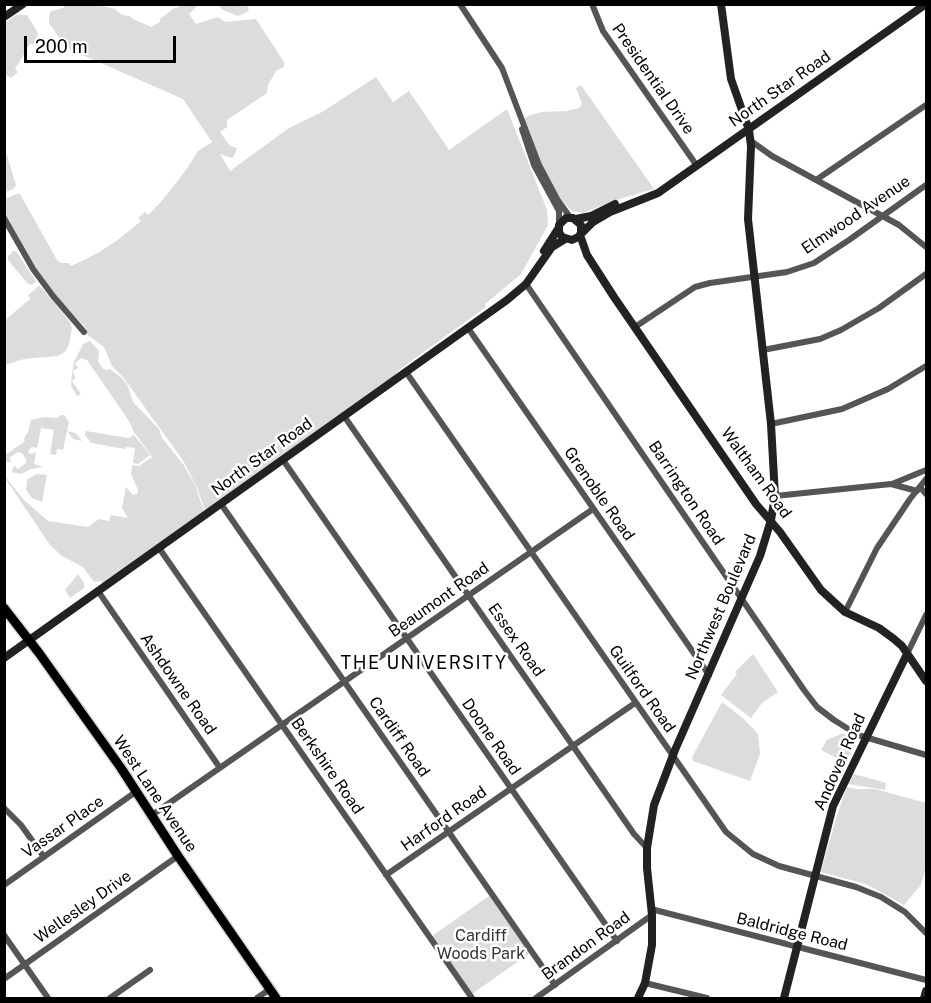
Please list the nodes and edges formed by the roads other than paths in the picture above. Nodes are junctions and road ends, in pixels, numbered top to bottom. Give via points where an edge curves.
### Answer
1 (23, 4) edge
2 (460, 4) edge
3 (592, 4) edge
4 (722, 4) edge
5 (926, 4) edge
6 (914, 8) edge
7 (4, 18) edge
8 (927, 105) edge
9 (520, 116) junction
10 (749, 130) junction
11 (751, 141) junction
12 (697, 166) junction
13 (816, 180) junction
14 (927, 185) edge
15 (650, 197) junction
16 (884, 215) junction
17 (4, 218) edge
18 (573, 218) junction
19 (559, 227) junction
20 (580, 234) junction
21 (567, 240) junction
22 (927, 247) edge
23 (587, 255) junction
24 (927, 274) edge
25 (533, 275) junction
26 (754, 278) junction
27 (526, 284) junction
28 (635, 327) junction
29 (468, 328) junction
30 (84, 332) dead end
31 (763, 350) junction
32 (927, 366) edge
33 (406, 372) junction
34 (344, 416) junction
35 (771, 424) junction
36 (283, 460) junction
37 (927, 470) edge
38 (927, 479) edge
39 (891, 484) junction
40 (919, 489) junction
41 (927, 494) edge
42 (775, 496) junction
43 (221, 504) junction
44 (593, 509) junction
45 (771, 520) junction
46 (159, 548) junction
47 (531, 552) junction
48 (97, 591) junction
49 (469, 595) junction
50 (742, 598) junction
51 (4, 608) edge
52 (845, 612) junction
53 (927, 615) edge
54 (407, 639) junction
55 (29, 640) junction
56 (908, 654) junction
57 (4, 658) edge
58 (709, 675) junction
59 (927, 681) edge
60 (345, 682) junction
61 (635, 703) junction
62 (282, 725) junction
63 (865, 737) junction
64 (573, 746) junction
65 (927, 755) edge
66 (673, 756) junction
67 (220, 768) junction
68 (511, 789) junction
69 (136, 791) junction
70 (4, 808) edge
71 (152, 815) junction
72 (449, 832) junction
73 (647, 848) junction
74 (178, 856) junction
75 (44, 857) junction
76 (386, 875) junction
77 (815, 876) junction
78 (4, 885) edge
79 (651, 912) junction
80 (927, 933) edge
81 (4, 935) edge
82 (617, 941) junction
83 (797, 947) junction
84 (25, 964) junction
85 (150, 970) dead end
86 (4, 979) edge
87 (927, 980) edge
88 (645, 982) junction
89 (555, 985) junction
90 (270, 989) junction
91 (927, 991) edge
92 (48, 999) edge
93 (110, 999) edge
94 (257, 999) edge
95 (276, 999) edge
96 (472, 999) edge
97 (536, 999) edge
98 (638, 999) edge
99 (707, 999) edge
100 (784, 999) edge
101 (924, 999) edge

1 - 7 street
2 - 9 street via 502,68
3 - 12 street, Presidential Drive via 606,36
4 - 10 street, Northwest Boulevard via 731,79
5 - 6 street, North Star Road
6 - 10 street, North Star Road
8 - 13 street
9 - 18 street via 546,181
9 - 19 street via 526,146 559,211
10 - 11 street, Northwest Boulevard
10 - 12 street, North Star Road
11 - 13 street
11 - 26 street, Northwest Boulevard via 747,219
12 - 15 street, North Star Road
13 - 16 street
14 - 16 street, Elmwood Avenue
15 - 18 street, North Star Road
15 - 20 street, North Star Road via 610,212
16 - 22 street
16 - 26 street, Elmwood Avenue via 814,262
17 - 30 street via 33,269
18 - 19 street via 563,219
18 - 20 street via 581,225
19 - 21 street via 560,235
19 - 25 street, North Star Road via 537,261
20 - 21 street
20 - 23 street, Waltham Road
21 - 23 street, Waltham Road
21 - 25 street, North Star Road via 552,247
23 - 28 street, Waltham Road
24 - 31 street via 841,330 820,339
25 - 27 street, North Star Road
26 - 28 street, Elmwood Avenue via 695,287
26 - 31 street, Northwest Boulevard
27 - 29 street, North Star Road
27 - 50 street, Barrington Road
28 - 45 street, Waltham Road via 756,504
29 - 33 street, North Star Road
29 - 44 street, Grenoble Road
31 - 35 street, Northwest Boulevard
32 - 35 street via 842,409
33 - 34 street, North Star Road
33 - 47 street, Guilford Road
34 - 36 street, North Star Road
34 - 49 street, Essex Road
35 - 42 street, Northwest Boulevard
36 - 43 street, North Star Road
36 - 54 street, Doone Road
37 - 39 street
38 - 40 street
39 - 40 street
39 - 42 street
40 - 41 street
40 - 52 street via 878,548
42 - 45 street, Northwest Boulevard
43 - 46 street, North Star Road
43 - 60 street, Cardiff Road
44 - 47 street, Beaumont Road
44 - 58 street, Grenoble Road
45 - 50 street, Northwest Boulevard
45 - 52 street, Waltham Road via 821,590
46 - 48 street, North Star Road
46 - 62 street, Berkshire Road
47 - 49 street, Beaumont Road
47 - 61 street, Guilford Road
48 - 55 street, North Star Road
48 - 67 street, Ashdowne Road
49 - 54 street, Beaumont Road
49 - 64 street, Essex Road
50 - 58 street, Northwest Boulevard
50 - 63 street, Barrington Road via 817,707
51 - 55 main road, West Lane Avenue
52 - 56 street, Waltham Road via 887,634
53 - 56 street, Andover Road
54 - 60 street, Beaumont Road
54 - 68 street, Doone Road
55 - 57 street, North Star Road
55 - 69 main road, West Lane Avenue
56 - 59 street, Waltham Road
56 - 63 street, Andover Road
58 - 66 street, Northwest Boulevard
60 - 62 street, Beaumont Road
60 - 72 street, Cardiff Road
61 - 64 street, Harford Road
61 - 66 street, Guilford Road
62 - 67 street, Beaumont Road
62 - 76 street, Berkshire Road
63 - 65 street, Barrington Road
63 - 77 street, Andover Road via 834,806
64 - 68 street, Harford Road
64 - 73 street, Essex Road
66 - 73 street, Northwest Boulevard via 654,805
66 - 77 street, Guilford Road via 717,821 736,841 771,863
67 - 71 street, Beaumont Road
68 - 72 street, Harford Road
68 - 82 street, Doone Road
69 - 71 main road, West Lane Avenue
69 - 75 street, Vassar Place
70 - 75 street
71 - 74 main road, West Lane Avenue
72 - 76 street, Harford Road
72 - 89 street, Cardiff Road
73 - 79 street, Northwest Boulevard
74 - 84 street, Wellesley Drive
74 - 90 main road, West Lane Avenue
75 - 78 street, Vassar Place
76 - 96 street, Berkshire Road
77 - 80 street, Guilford Road via 875,894 905,912
77 - 83 street, Andover Road
79 - 82 street, Brandon Road
79 - 83 street, Baldridge Road
79 - 88 street, Northwest Boulevard via 652,945
81 - 84 street
82 - 89 street, Brandon Road
83 - 87 street, Baldridge Road
83 - 100 street, Andover Road
84 - 86 street, Wellesley Drive
84 - 92 street
85 - 93 street
88 - 98 street, Northwest Boulevard
88 - 99 street
89 - 97 street, Brandon Road
90 - 94 street
90 - 95 main road, West Lane Avenue
91 - 101 street

